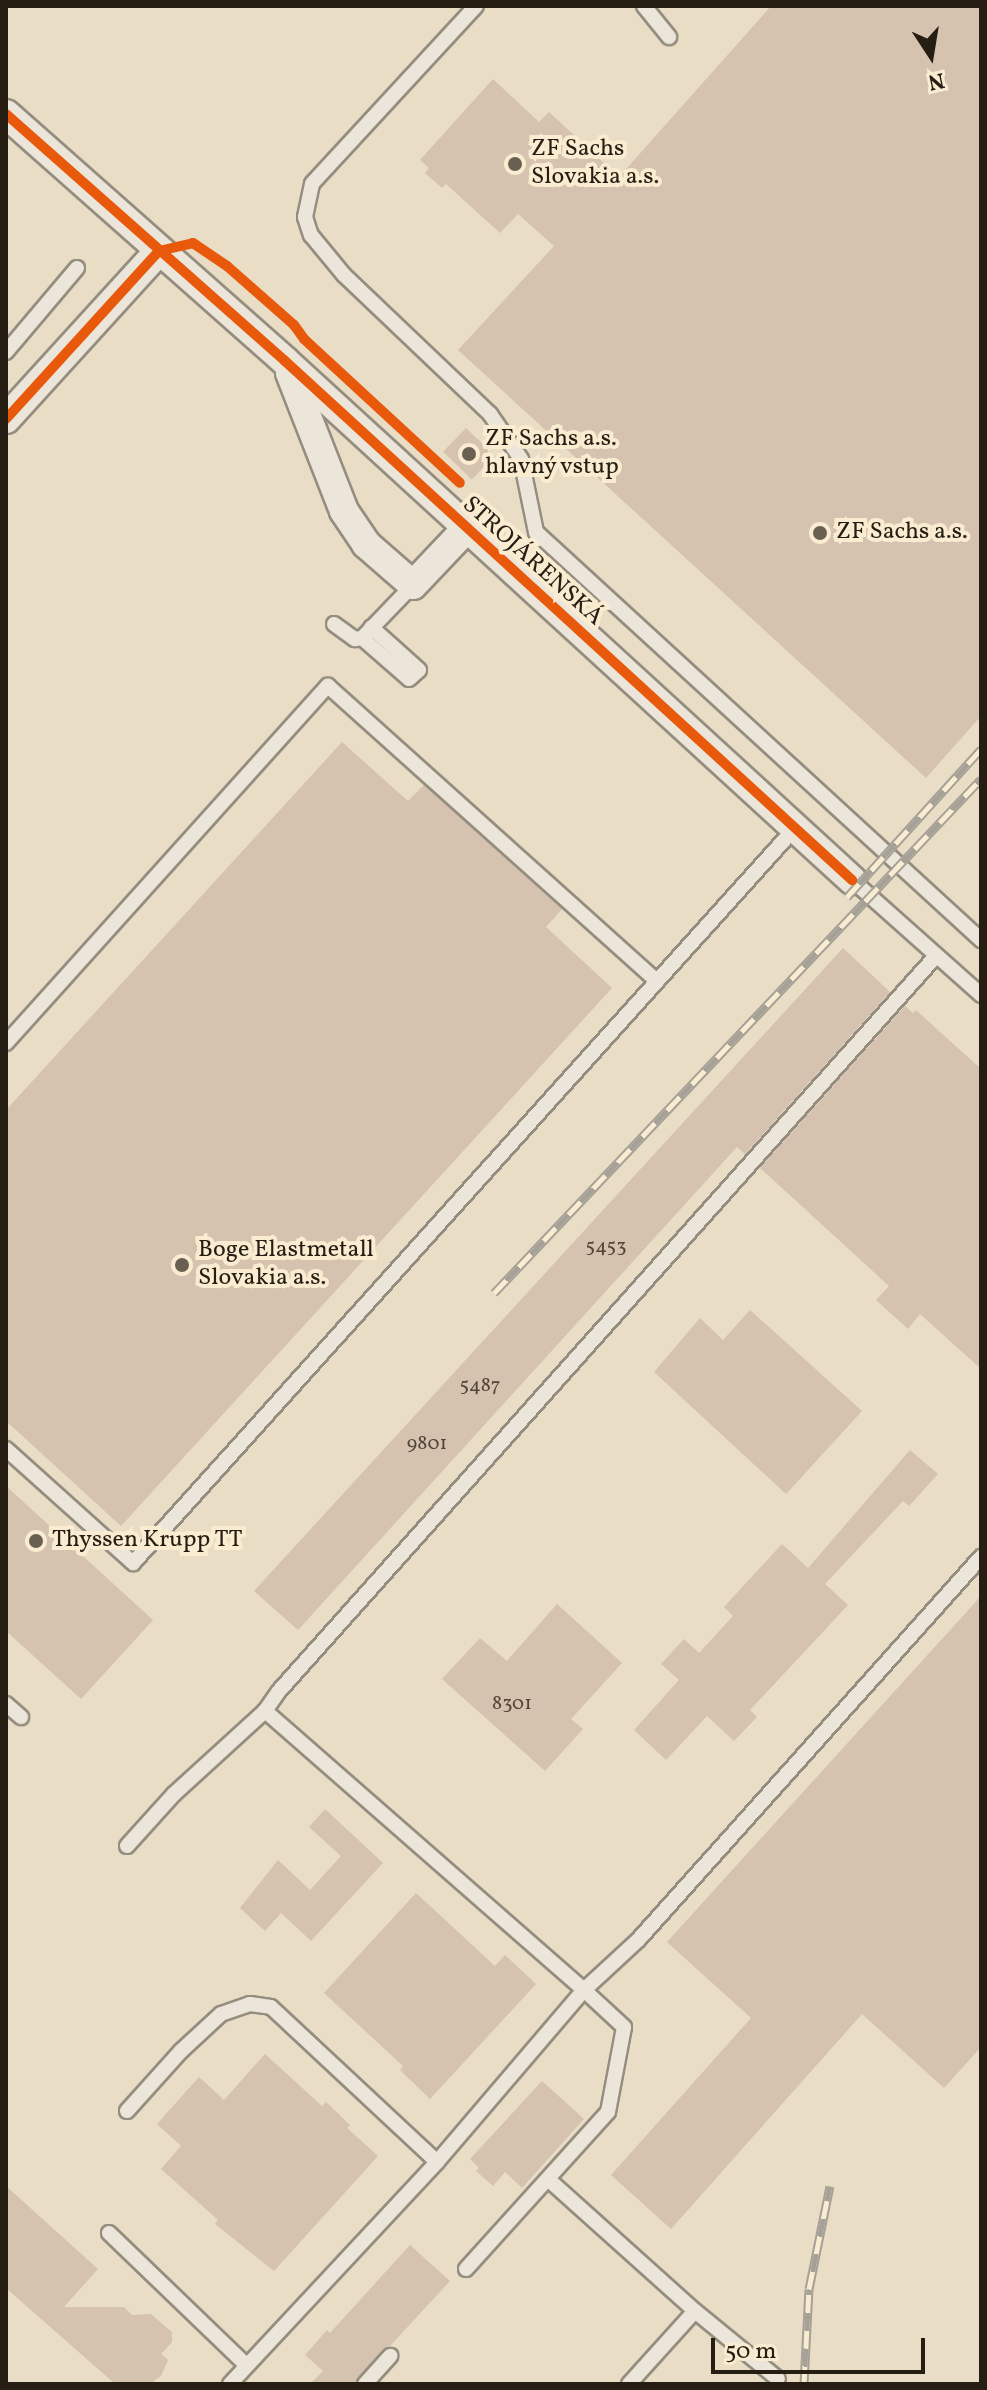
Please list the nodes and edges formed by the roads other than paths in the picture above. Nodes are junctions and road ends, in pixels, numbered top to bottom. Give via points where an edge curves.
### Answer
1 (476, 6) edge
2 (644, 6) edge
3 (669, 37) dead end
4 (6, 114) edge
5 (159, 251) junction
6 (77, 268) dead end
7 (6, 352) edge
8 (285, 361) junction
9 (6, 419) edge
10 (465, 530) junction
11 (413, 585) junction
12 (334, 624) dead end
13 (795, 828) junction
14 (852, 880) joint
15 (981, 940) edge
16 (936, 956) junction
17 (657, 981) junction
18 (981, 995) edge
19 (6, 1043) edge
20 (6, 1449) edge
21 (981, 1557) edge
22 (6, 1704) edge
23 (265, 1711) junction
24 (21, 1717) dead end
25 (127, 1846) dead end
26 (584, 1990) junction
27 (127, 2111) dead end
28 (437, 2162) junction
29 (549, 2180) junction
30 (109, 2233) dead end
31 (466, 2269) dead end
32 (695, 2311) junction
33 (390, 2356) dead end
34 (246, 2365) junction
35 (780, 2382) edge
36 (230, 2384) edge
37 (365, 2384) edge
38 (629, 2384) edge

1 - 15 lane via 312,184 305,217 311,235 344,275 490,414 521,459 536,532
2 - 3 lane
4 - 5 street, STROJÁRENSKÁ
5 - 8 street, STROJÁRENSKÁ
5 - 9 street
6 - 7 lane
8 - 10 street, STROJÁRENSKÁ
8 - 11 street via 353,528
10 - 11 street
10 - 13 street, STROJÁRENSKÁ
11 - 12 lane via 355,639
13 - 14 street, STROJÁRENSKÁ
13 - 17 lane
14 - 16 lane
16 - 18 lane
16 - 23 lane
17 - 19 lane via 328,686
17 - 20 lane via 133,1563
21 - 26 lane via 639,1939
22 - 24 lane
23 - 25 lane via 174,1794
23 - 26 lane
26 - 28 lane
26 - 29 lane via 624,2027 608,2112
27 - 28 lane via 221,2014 250,2004 271,2007
28 - 34 lane
29 - 31 lane
29 - 32 lane
30 - 34 lane
32 - 35 lane
32 - 38 lane
33 - 37 lane
34 - 36 lane

